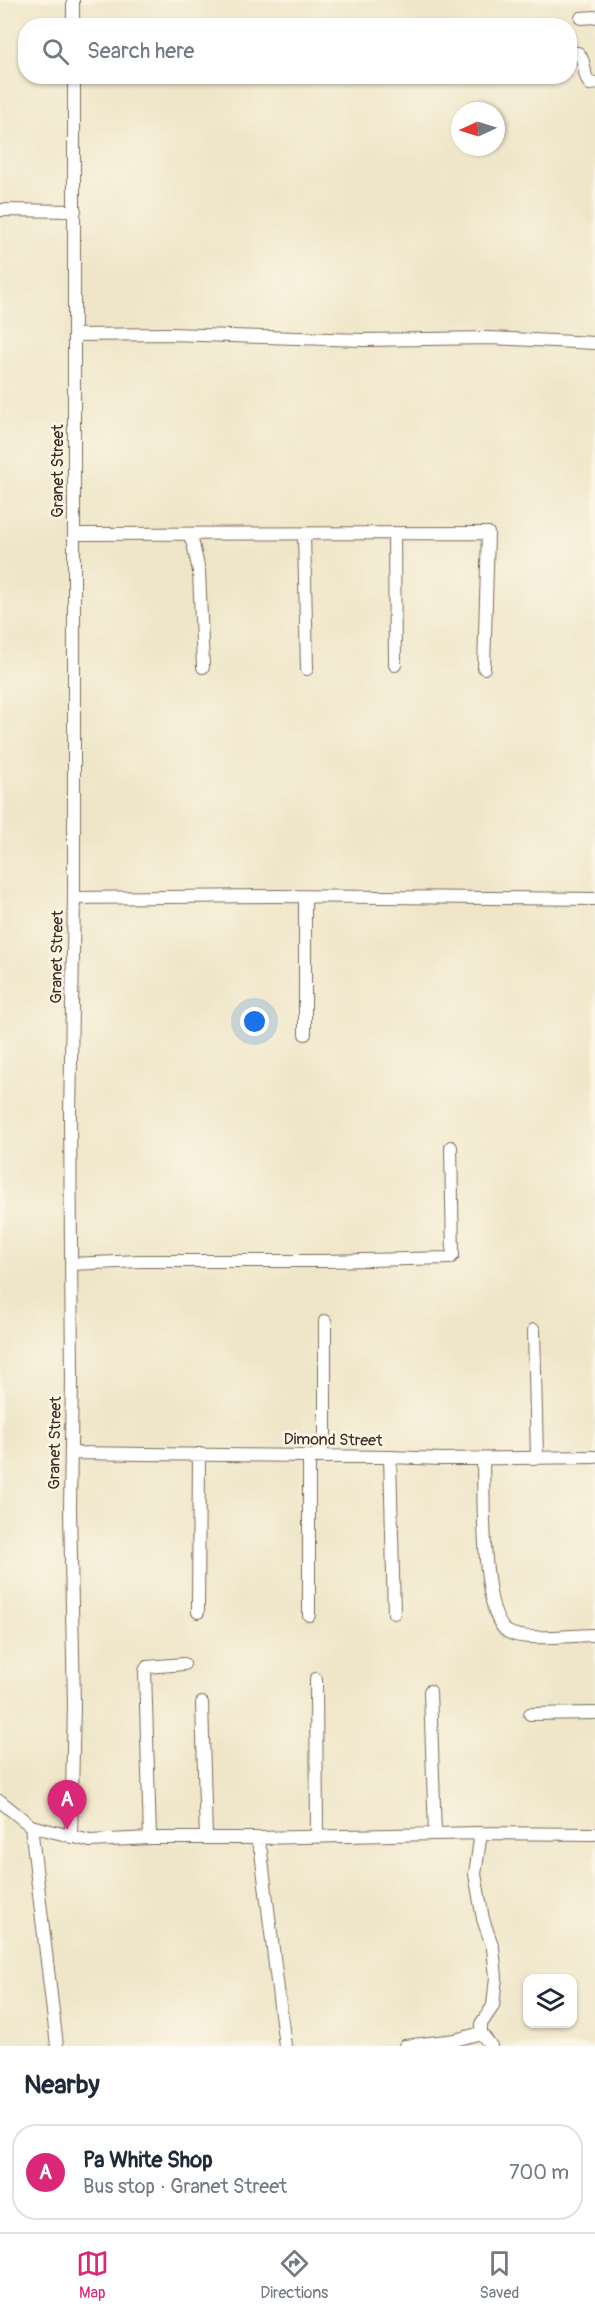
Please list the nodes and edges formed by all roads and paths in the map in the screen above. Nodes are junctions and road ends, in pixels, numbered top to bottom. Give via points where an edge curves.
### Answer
1 (73, 0) edge
2 (595, 17) edge
3 (73, 18) edge
4 (581, 18) dead end
5 (577, 53) edge
6 (595, 83) edge
7 (74, 84) edge
8 (0, 210) edge
9 (75, 212) junction
10 (75, 335) junction
11 (595, 343) edge
12 (394, 533) junction
13 (75, 534) junction
14 (189, 534) junction
15 (304, 534) junction
16 (395, 665) dead end
17 (202, 667) dead end
18 (484, 668) dead end
19 (307, 669) dead end
20 (305, 897) junction
21 (74, 898) junction
22 (595, 899) edge
23 (305, 1034) dead end
24 (451, 1147) dead end
25 (71, 1264) junction
26 (326, 1321) dead end
27 (534, 1330) dead end
28 (71, 1453) junction
29 (199, 1455) junction
30 (312, 1456) junction
31 (390, 1457) junction
32 (537, 1457) junction
33 (595, 1457) edge
34 (483, 1459) junction
35 (198, 1612) dead end
36 (394, 1613) dead end
37 (309, 1615) dead end
38 (595, 1635) edge
39 (184, 1664) dead end
40 (316, 1679) dead end
41 (430, 1691) dead end
42 (202, 1703) dead end
43 (595, 1713) edge
44 (530, 1714) dead end
45 (0, 1801) edge
46 (31, 1826) junction
47 (481, 1833) junction
48 (435, 1834) junction
49 (595, 1834) edge
50 (317, 1836) junction
51 (71, 1837) junction
52 (150, 1838) junction
53 (206, 1838) junction
54 (256, 1838) junction
55 (480, 2033) junction
56 (57, 2046) edge
57 (285, 2046) edge
58 (405, 2046) edge
59 (491, 2046) edge

1 - 3 street
2 - 4 street
5 - 6 street via 583,58 585,78 590,84
7 - 9 street, Granet Street
8 - 9 street
9 - 10 street, Granet Street
10 - 11 street via 489,338
10 - 13 street, Granet Street
12 - 15 street
12 - 16 street
12 - 18 street via 488,533
13 - 14 street
13 - 21 street, Granet Street
14 - 15 street
14 - 17 street via 200,571
15 - 19 street
20 - 21 street
20 - 22 street
20 - 23 street
21 - 25 street, Granet Street
24 - 25 street via 450,1258
25 - 28 street, Granet Street
26 - 30 street via 325,1433 322,1448
27 - 32 street
28 - 29 street, Dimond Street
28 - 51 street, Granet Street
29 - 30 street, Dimond Street
29 - 35 street
30 - 31 street, Dimond Street
30 - 37 street
31 - 34 street, Dimond Street
31 - 36 street
32 - 33 street, Dimond Street
32 - 34 street, Dimond Street
34 - 38 street via 489,1595 498,1623 505,1631 524,1636
39 - 52 street via 147,1667 145,1671
40 - 50 street
41 - 48 street
42 - 53 street
43 - 44 street
45 - 46 street
46 - 51 street
46 - 56 street
47 - 48 street
47 - 49 street
47 - 55 street via 475,1874 496,1977 493,2006 481,2024
48 - 50 street
50 - 54 street
51 - 52 street via 90,1841
52 - 53 street
53 - 54 street
54 - 57 street via 261,1852
55 - 58 street
55 - 59 street

